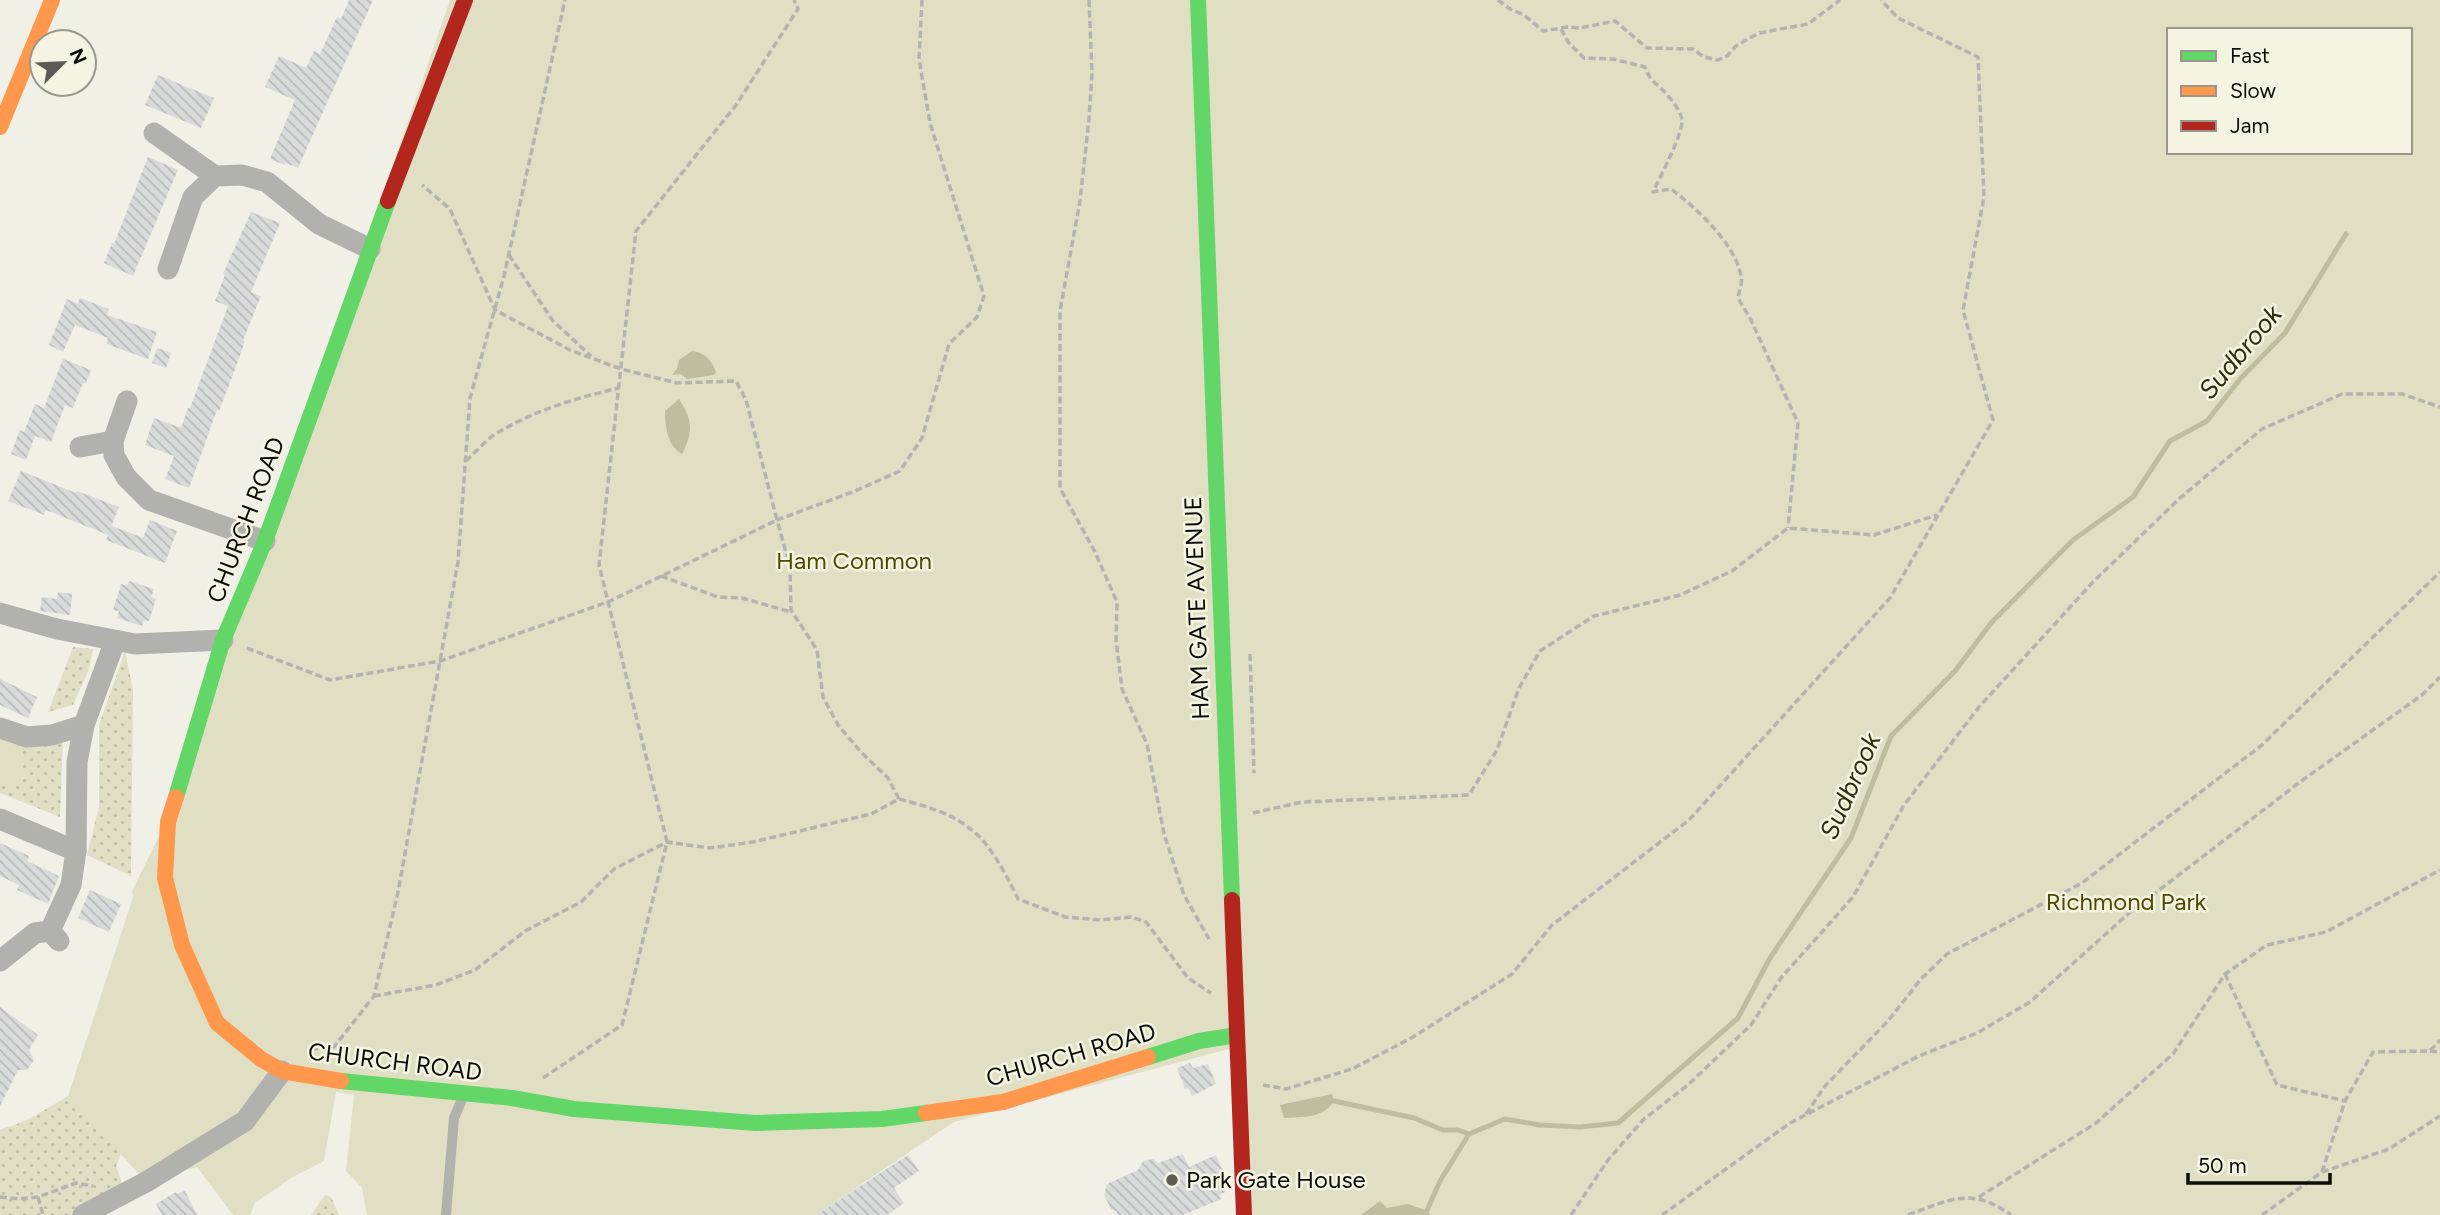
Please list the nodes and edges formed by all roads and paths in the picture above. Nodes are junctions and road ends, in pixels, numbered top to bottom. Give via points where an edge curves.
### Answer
1 (52, 0) edge
2 (466, 0) edge
3 (565, 0) edge
4 (794, 0) edge
5 (922, 0) edge
6 (1089, 0) edge
7 (1198, 0) edge
8 (1498, 0) edge
9 (1840, 0) edge
10 (1881, 0) edge
11 (1561, 29) junction
12 (0, 127) edge
13 (154, 133) dead end
14 (402, 167) junction
15 (215, 176) junction
16 (370, 249) junction
17 (509, 256) junction
18 (168, 269) dead end
19 (495, 310) junction
20 (594, 359) junction
21 (621, 369) junction
22 (619, 388) junction
23 (127, 401) dead end
24 (2440, 407) edge
25 (113, 441) junction
26 (80, 447) dead end
27 (466, 461) junction
28 (1937, 515) junction
29 (777, 520) junction
30 (1788, 528) junction
31 (265, 541) junction
32 (2440, 572) edge
33 (661, 576) junction
34 (608, 602) junction
35 (0, 613) edge
36 (793, 613) junction
37 (223, 640) junction
38 (115, 641) junction
39 (440, 661) junction
40 (2440, 677) edge
41 (84, 725) junction
42 (0, 728) edge
43 (899, 799) junction
44 (1248, 814) dead end
45 (0, 819) edge
46 (667, 842) junction
47 (76, 851) junction
48 (2440, 870) edge
49 (1213, 948) dead end
50 (0, 961) edge
51 (2225, 974) junction
52 (374, 996) junction
53 (1237, 1009) junction
54 (1237, 1035) junction
55 (2440, 1040) edge
56 (308, 1049) dead end
57 (2430, 1051) junction
58 (2440, 1052) edge
59 (282, 1071) junction
60 (1254, 1084) dead end
61 (464, 1094) junction
62 (512, 1098) junction
63 (2345, 1101) junction
64 (1805, 1115) junction
65 (2440, 1116) edge
66 (2322, 1172) junction
67 (0, 1197) edge
68 (38, 1197) junction
69 (1979, 1198) junction
70 (121, 1206) edge
71 (43, 1215) edge
72 (83, 1215) edge
73 (446, 1215) edge
74 (1244, 1215) edge
75 (1571, 1215) edge
76 (1662, 1215) edge
77 (1908, 1215) edge
78 (2011, 1215) edge
79 (2262, 1215) edge

1 - 12 street
2 - 14 street, CHURCH ROAD
3 - 17 path
4 - 21 path via 798,9 736,105 636,231
5 - 29 path via 919,59 930,123 984,296 977,317 949,344 922,438 900,471
6 - 49 path via 1093,74 1089,119 1060,311 1060,488 1117,602 1115,640 1122,689 1147,744 1164,834 1184,895
7 - 53 street, HAM GATE AVENUE
8 - 11 path via 1543,31
9 - 11 path via 1808,24 1759,33 1718,60 1693,49 1647,48 1615,22
10 - 28 path via 1899,18 1978,57 1984,197 1963,310 1993,420
11 - 30 path via 1584,58 1645,67 1649,80 1664,90 1678,111 1682,120 1675,143 1653,191 1671,189 1683,198 1728,246 1742,277 1738,298 1798,423
13 - 15 street
14 - 16 street, CHURCH ROAD
14 - 19 path via 450,209
15 - 16 street via 242,175 268,182 320,224
15 - 18 street via 193,197
16 - 31 street, CHURCH ROAD
17 - 19 path
17 - 20 path via 552,321
19 - 20 path
19 - 27 path via 470,398
20 - 21 path
21 - 22 path
21 - 29 path via 677,383 736,381 746,401
22 - 27 path via 574,399 511,426
22 - 34 path via 600,565
23 - 25 street
24 - 75 path via 2402,394 2342,394 2262,429 2180,498 2094,582 1979,707 1904,804 1853,897 1781,978 1751,1026 1643,1120 1608,1160
25 - 26 street
25 - 31 street via 114,455 126,477 149,500
27 - 39 path via 458,562
28 - 30 path via 1874,535
28 - 60 path via 1890,598 1689,820 1552,925 1512,974 1413,1037 1352,1069 1286,1089
29 - 33 path
29 - 36 path via 790,567
30 - 44 path via 1732,571 1680,595 1594,616 1540,651 1519,688 1497,750 1469,795 1302,802
31 - 37 street, CHURCH ROAD
32 - 64 path via 2262,745 2082,883 1947,954 1825,1086
33 - 34 path
33 - 36 path via 718,597 742,598
34 - 39 path
34 - 46 path
35 - 38 street
36 - 43 path via 817,650 823,697 838,725 888,778
37 - 38 street
37 - 39 path via 330,680
37 - 59 street, CHURCH ROAD via 168,822 165,878 182,945 216,1023
38 - 41 street
39 - 52 path
40 - 64 path via 2129,914 2030,1002 1977,1033 1919,1056
41 - 42 street via 27,737
41 - 47 street via 77,762
43 - 46 path via 871,814 753,842 710,848
43 - 53 path via 935,809 974,831 1018,898 1065,917 1130,917 1146,922 1188,978
45 - 47 street
46 - 52 path via 614,869 580,902 525,931 475,970 436,985
46 - 62 path via 622,1026
47 - 50 street via 55,936 35,933
48 - 51 path via 2326,932 2267,944
51 - 63 path via 2277,1085
51 - 69 path via 2173,1054 2096,1123
52 - 56 path via 334,1047
53 - 54 street, HAM GATE AVENUE
54 - 62 street, CHURCH ROAD via 1199,1041 1003,1102 882,1119 755,1123 574,1108
54 - 74 street, HAM GATE AVENUE
55 - 57 path
57 - 58 path
57 - 63 path via 2373,1052
59 - 61 street, CHURCH ROAD via 361,1085
59 - 70 street via 245,1121
61 - 62 street, CHURCH ROAD
61 - 73 lane via 454,1118
63 - 66 path
64 - 76 path
65 - 66 path via 2389,1149
66 - 79 path
67 - 68 path
68 - 70 path via 76,1183 94,1186
68 - 71 path
69 - 77 path via 1951,1199
69 - 78 path
70 - 72 street

